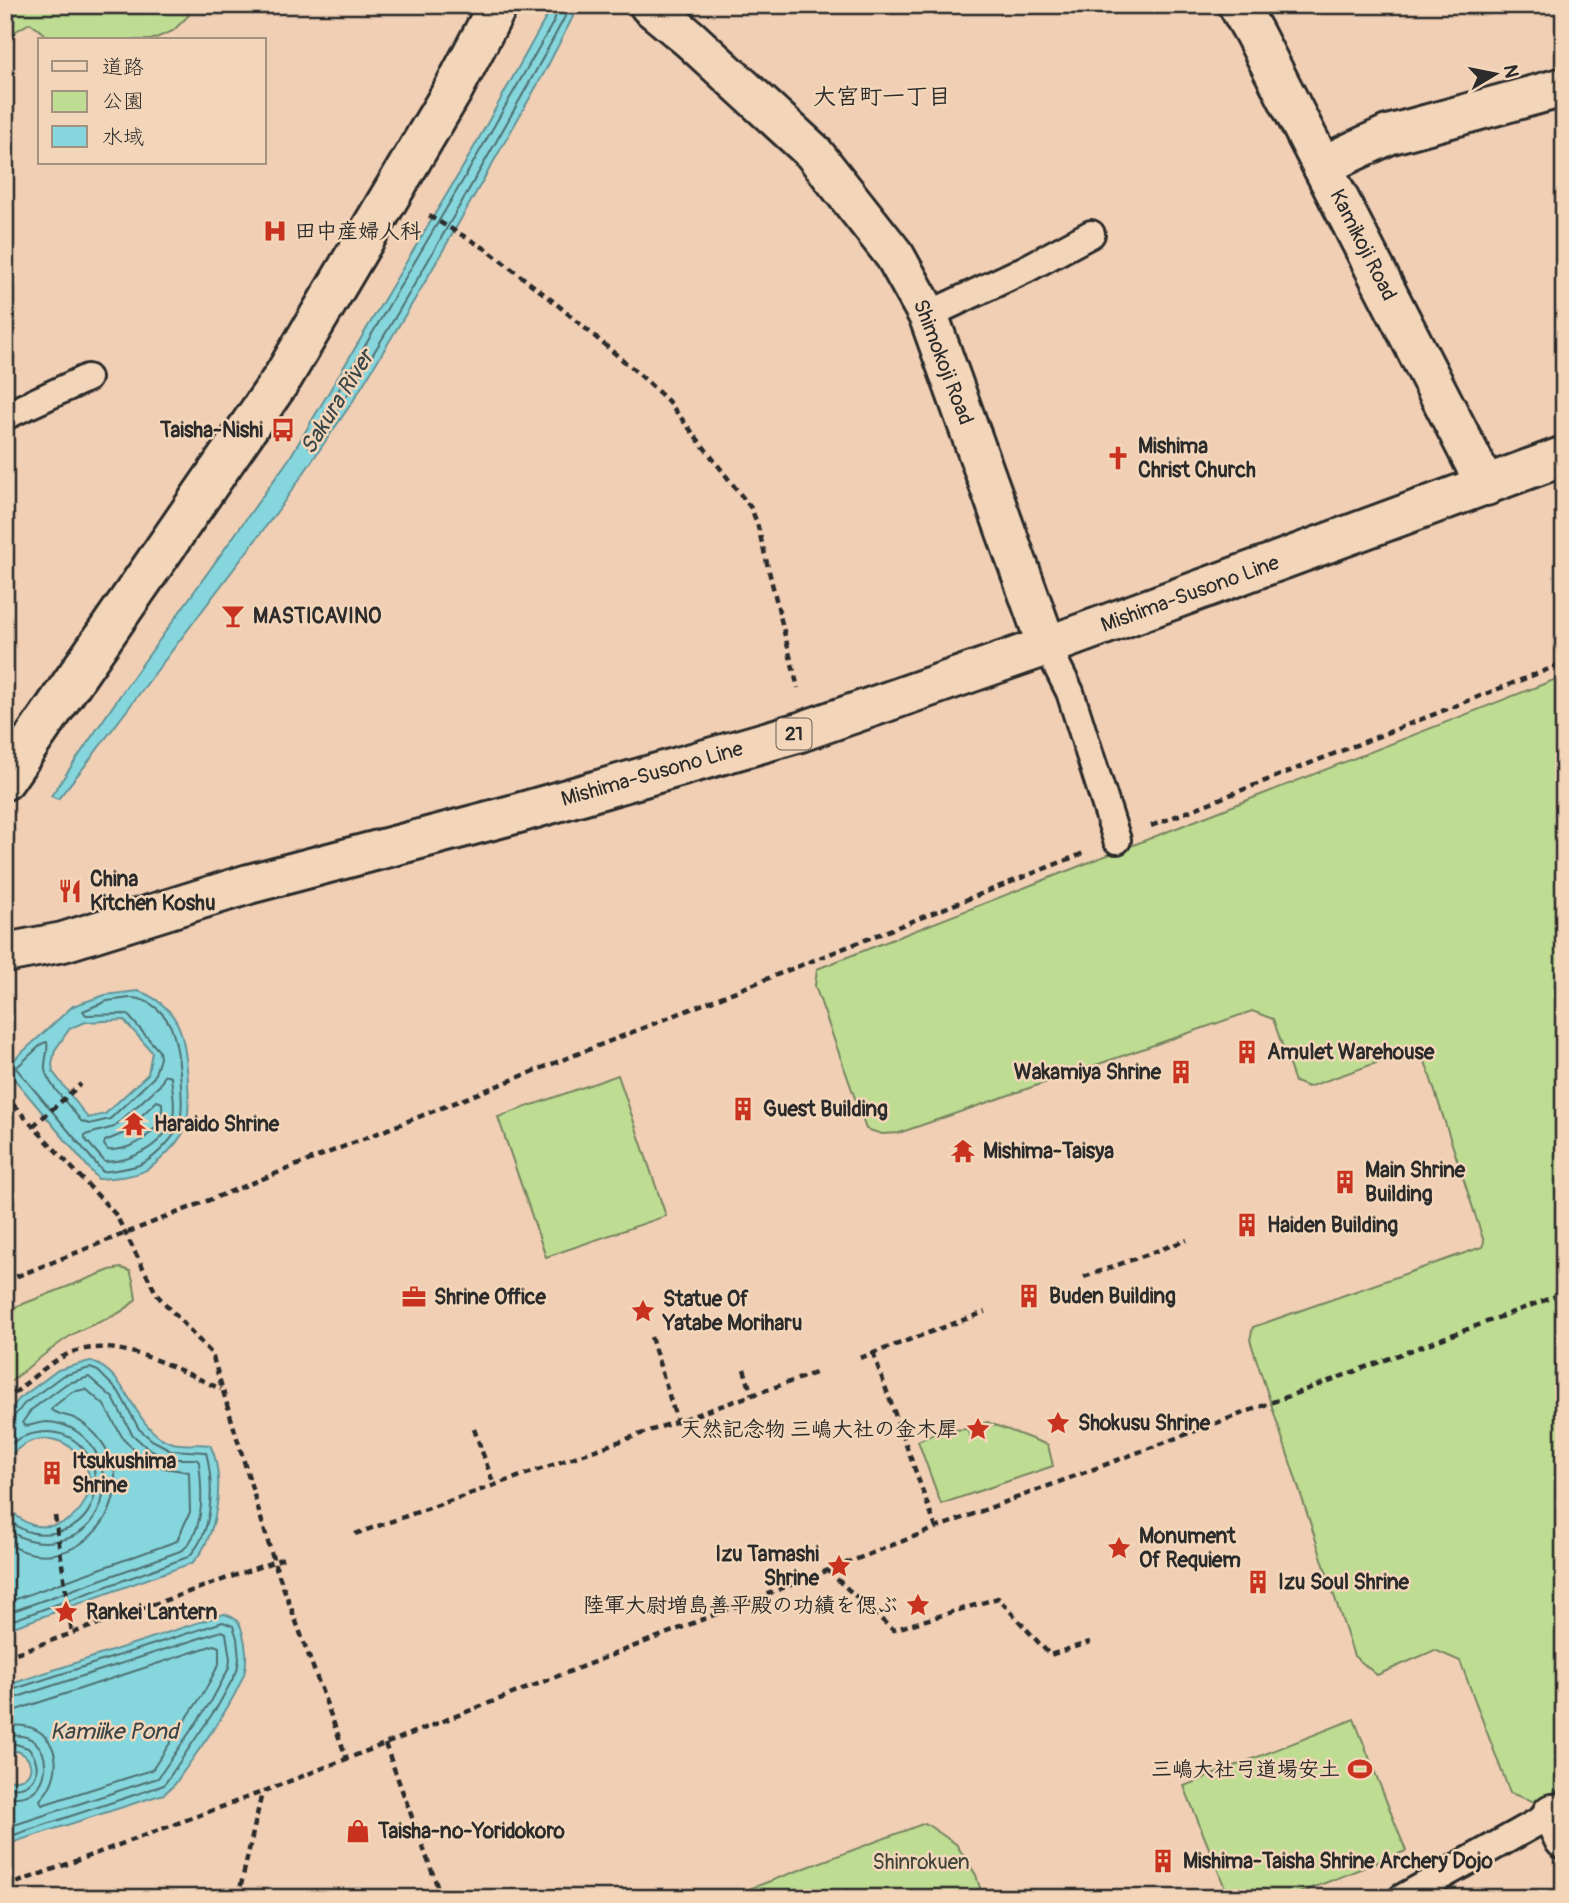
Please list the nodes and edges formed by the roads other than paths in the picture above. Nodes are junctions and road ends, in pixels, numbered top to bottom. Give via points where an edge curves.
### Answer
1 (498, 5) edge
2 (649, 5) edge
3 (1238, 5) edge
4 (1564, 87) edge
5 (1322, 166) junction
6 (1091, 234) dead end
7 (928, 315) junction
8 (87, 378) dead end
9 (5, 416) edge
10 (1564, 456) edge
11 (1486, 486) junction
12 (1046, 646) junction
13 (5, 780) edge
14 (1117, 840) road end
15 (5, 953) edge
16 (1560, 1819) edge
17 (1402, 1898) edge

1 - 13 street via 453,90 283,377
2 - 7 street, Shimokoji Road via 813,152 895,256
3 - 5 street, Kamikoji Road
4 - 5 street via 1388,135
5 - 11 street, Kamikoji Road
6 - 7 lane
7 - 12 street, Shimokoji Road
8 - 9 lane
10 - 11 street, Mishima-Susono Line / 21
11 - 12 street, Mishima-Susono Line / 21
12 - 14 lane via 1070,692
12 - 15 street, Mishima-Susono Line / 21 via 808,729 250,884 63,942
16 - 17 lane

